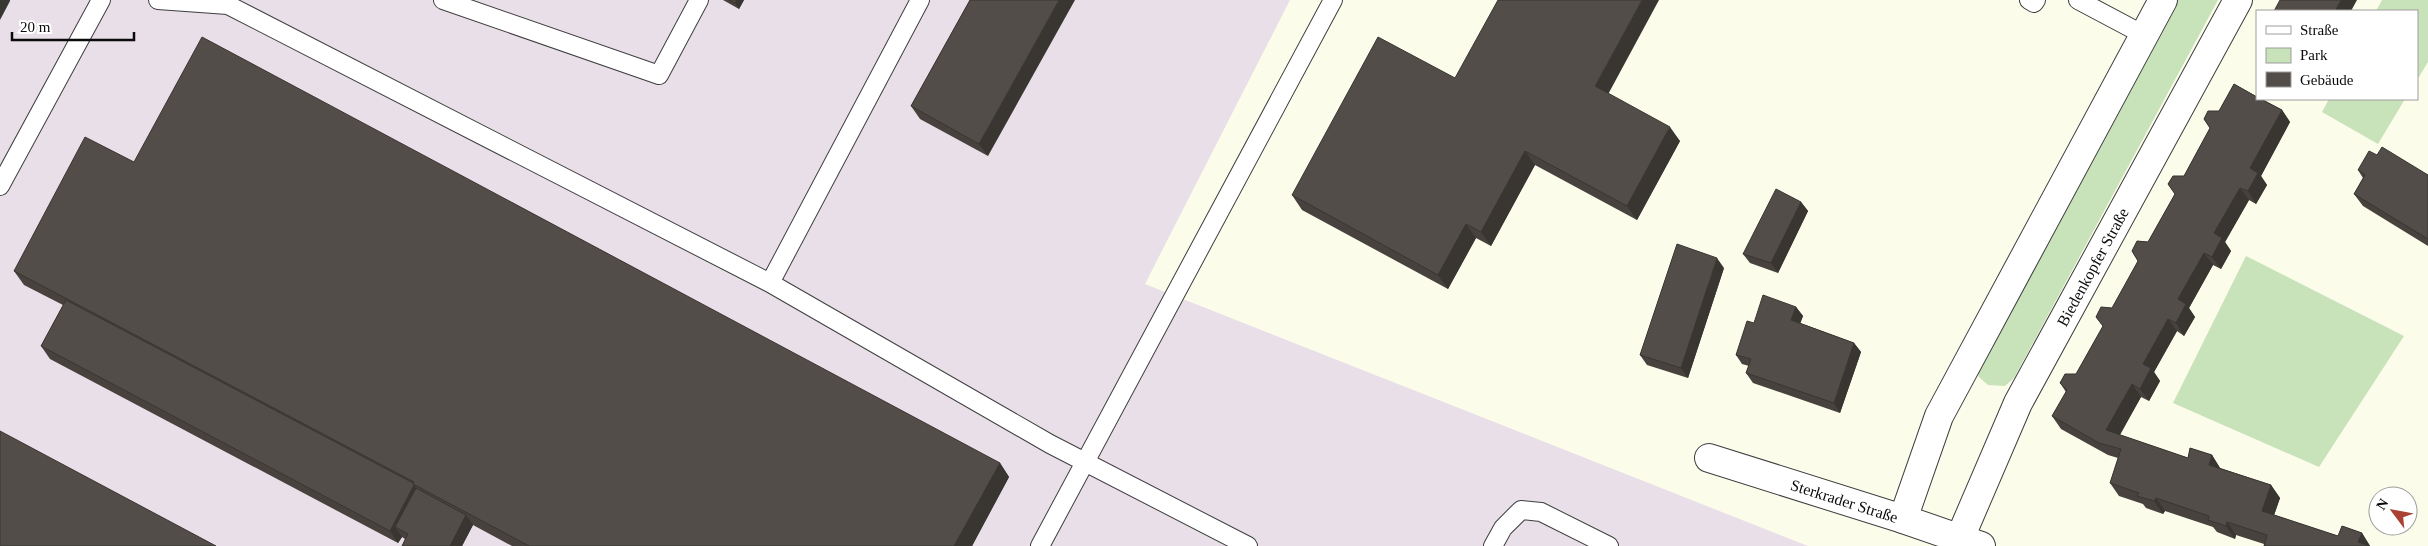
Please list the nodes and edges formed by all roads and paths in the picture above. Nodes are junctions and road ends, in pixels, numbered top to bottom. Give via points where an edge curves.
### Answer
1 (101, 0) edge
2 (158, 0) edge
3 (443, 0) edge
4 (699, 0) edge
5 (920, 0) edge
6 (1333, 0) edge
7 (2029, 0) edge
8 (2036, 0) edge
9 (2078, 0) edge
10 (2163, 0) edge
11 (2238, 0) edge
12 (2144, 35) junction
13 (0, 186) edge
14 (770, 283) junction
15 (1709, 458) dead end
16 (1086, 462) junction
17 (1902, 519) junction
18 (1970, 542) edge
19 (1040, 546) edge
20 (1248, 546) edge
21 (1493, 546) edge
22 (1609, 546) edge

1 - 13 lane
2 - 14 lane via 228,5
3 - 4 lane via 659,75
5 - 14 lane
6 - 16 lane
7 - 8 lane
9 - 12 lane
10 - 12 street
11 - 18 street, Biedenkopfer Straße via 2018,403
12 - 17 street via 1939,416
14 - 16 lane
15 - 17 street, Sterkrader Straße
16 - 19 lane
16 - 20 lane
17 - 18 street, Sterkrader Straße
21 - 22 lane via 1503,528 1521,510 1541,512

